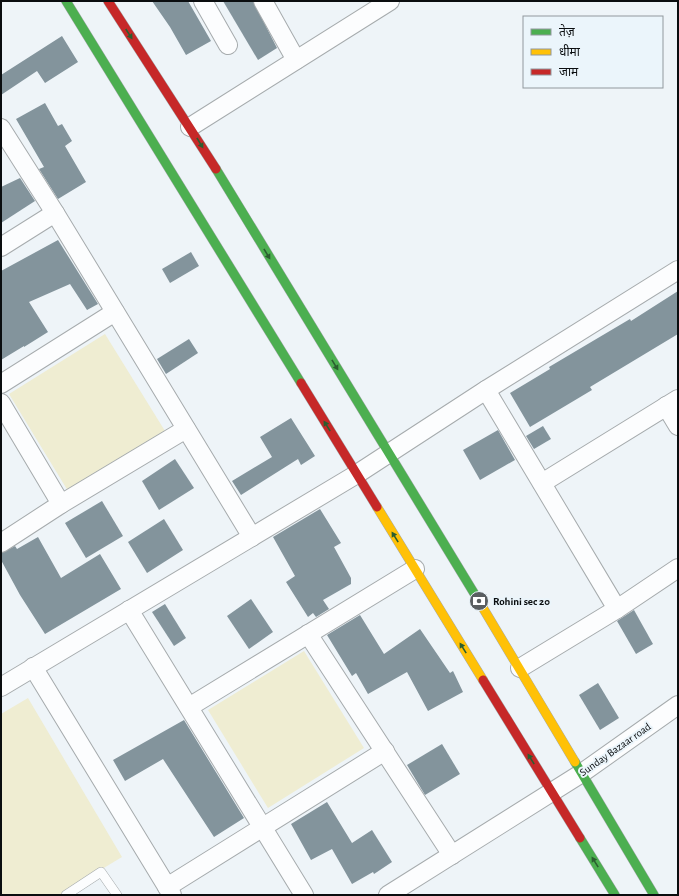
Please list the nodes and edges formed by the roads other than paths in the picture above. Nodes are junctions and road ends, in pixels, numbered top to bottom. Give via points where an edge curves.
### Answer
1 (66, 1) edge
2 (108, 1) edge
3 (203, 1) edge
4 (263, 1) edge
5 (390, 1) edge
6 (228, 45) dead end
7 (296, 60) junction
8 (190, 126) junction
9 (1, 128) edge
10 (55, 213) junction
11 (1, 247) edge
12 (678, 270) edge
13 (115, 312) junction
14 (1, 384) edge
15 (486, 390) junction
16 (1, 403) edge
17 (672, 403) edge
18 (678, 426) edge
19 (186, 429) junction
20 (389, 454) junction
21 (357, 474) junction
22 (542, 483) junction
23 (61, 504) junction
24 (252, 537) junction
25 (1, 543) edge
26 (678, 568) edge
27 (415, 569) junction
28 (616, 609) junction
29 (129, 610) junction
30 (308, 634) junction
31 (33, 667) junction
32 (520, 668) junction
33 (1, 687) edge
34 (678, 705) edge
35 (189, 707) junction
36 (384, 751) junction
37 (582, 773) junction
38 (552, 792) junction
39 (264, 827) junction
40 (452, 855) junction
41 (170, 891) edge
42 (66, 895) edge
43 (117, 895) edge
44 (304, 895) edge
45 (388, 895) edge
46 (615, 895) edge
47 (654, 895) edge

21 -> 1 street
2 -> 8 street
3 - 6 street
4 - 7 street
5 - 7 street
7 - 8 street
8 -> 20 street
9 - 10 street
10 - 11 street
10 - 13 street
12 - 15 street
13 - 14 street
13 - 19 street
15 - 20 street
15 - 22 street
16 - 23 street
17 - 18 street
17 - 22 street
19 - 23 street
19 - 24 street
20 - 21 street
20 - 32 street
21 - 24 street
27 -> 21 street
22 - 28 street
23 - 25 street
24 - 29 street
26 - 28 street
27 - 30 street
38 -> 27 street
28 - 32 street
29 - 31 street
29 - 35 street
30 - 35 street
30 - 36 street
31 - 33 street
31 - 41 street
32 - 37 street
34 - 37 street, Sunday Bazaar road
35 - 39 street
36 - 39 street
36 - 40 street
37 - 38 street, Sunday Bazaar road
37 - 47 street
38 - 40 street, Sunday Bazaar road
46 -> 38 street
39 - 41 street
39 - 44 street
40 - 45 street, Sunday Bazaar road
42 - 43 lane via 101,872

